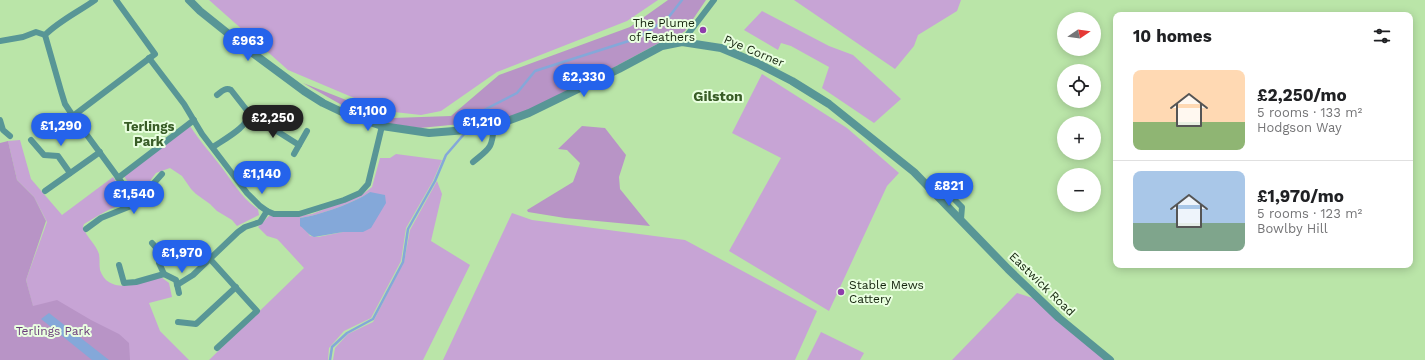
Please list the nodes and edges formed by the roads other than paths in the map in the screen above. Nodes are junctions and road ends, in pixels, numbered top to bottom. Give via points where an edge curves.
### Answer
1 (95, 0) edge
2 (116, 0) edge
3 (190, 0) edge
4 (714, 0) edge
5 (45, 35) junction
6 (0, 41) edge
7 (682, 42) junction
8 (149, 58) junction
9 (217, 95) dead end
10 (73, 116) junction
11 (249, 117) junction
12 (0, 120) edge
13 (194, 120) junction
14 (382, 126) junction
15 (494, 126) junction
16 (307, 131) dead end
17 (10, 136) dead end
18 (31, 140) dead end
19 (299, 145) junction
20 (213, 147) junction
21 (100, 152) junction
22 (294, 154) dead end
23 (473, 162) dead end
24 (70, 173) junction
25 (162, 174) dead end
26 (118, 178) junction
27 (45, 191) dead end
28 (136, 202) junction
29 (267, 211) junction
30 (962, 220) joint
31 (86, 229) dead end
32 (152, 243) dead end
33 (210, 259) junction
34 (119, 265) dead end
35 (164, 274) junction
36 (177, 285) junction
37 (236, 287) junction
38 (179, 293) dead end
39 (178, 322) dead end
40 (217, 348) dead end
41 (1110, 360) edge

1 - 5 street
2 - 8 street via 155,54
3 - 14 street via 250,51 304,91 344,114
4 - 7 street
5 - 6 street via 36,32
5 - 10 street via 63,98
7 - 15 street, Pye Corner via 662,46 529,113
7 - 30 street, Pye Corner via 721,48 792,81 829,104 914,172
8 - 10 street
8 - 13 street
9 - 11 street via 224,90 231,90 249,113
10 - 21 street
11 - 19 street via 253,116
11 - 20 street via 244,125
12 - 17 street via 3,130
13 - 20 street
13 - 26 street
14 - 15 street, Pye Corner via 429,133
14 - 29 street via 368,184 360,193 298,214 274,214
15 - 23 street via 489,149
16 - 19 street
18 - 24 street via 44,155 58,156
19 - 22 street
20 - 29 street via 247,193
21 - 24 street
21 - 26 street
24 - 27 street
25 - 28 street
26 - 28 street
28 - 31 street via 101,218
29 - 33 street via 260,222 244,227
30 - 41 street, Eastwick Road via 1059,318
32 - 35 street via 160,252 159,263
33 - 36 street via 193,275
33 - 37 street
34 - 35 street via 124,283
35 - 36 street via 176,280
36 - 38 street
37 - 39 street via 196,324
37 - 40 street via 257,311

